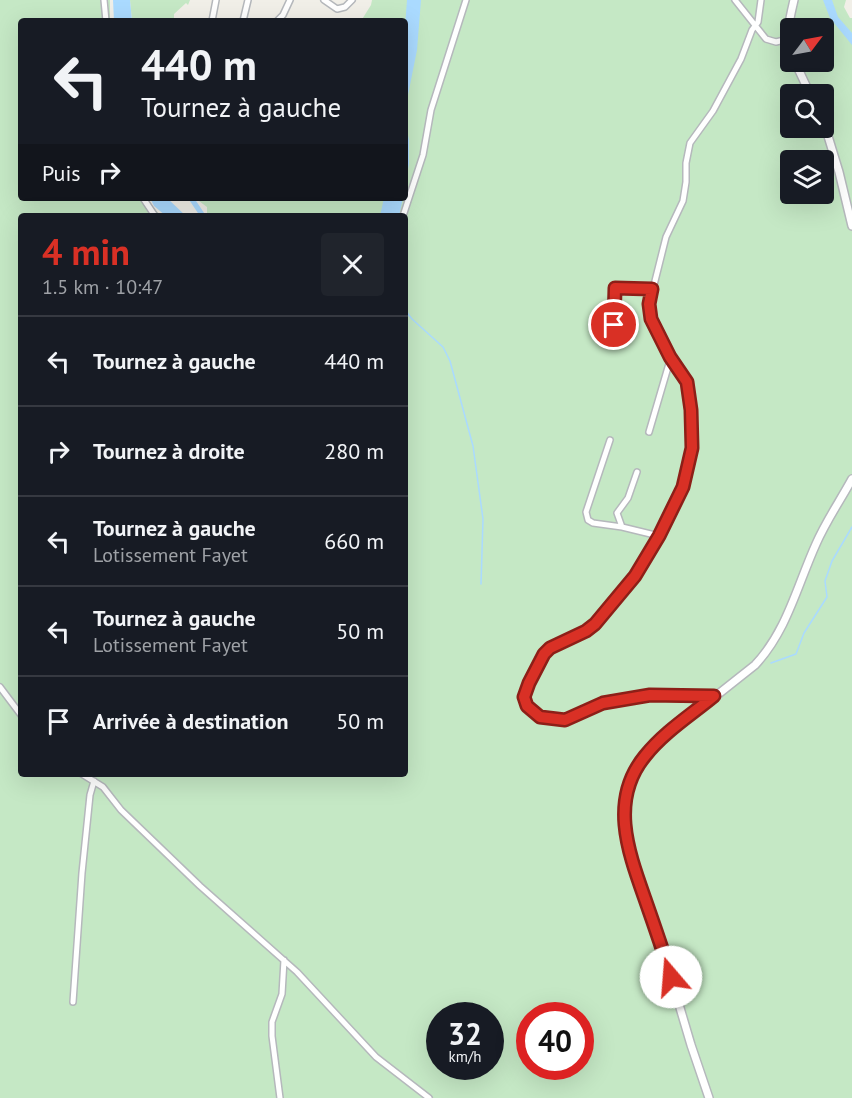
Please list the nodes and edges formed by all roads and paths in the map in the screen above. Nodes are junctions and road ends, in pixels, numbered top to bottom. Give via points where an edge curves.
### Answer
1 (104, 0) edge
2 (216, 0) edge
3 (248, 0) edge
4 (290, 0) edge
5 (324, 0) edge
6 (352, 0) edge
7 (466, 0) edge
8 (735, 0) edge
9 (761, 0) edge
10 (794, 0) edge
11 (106, 18) edge
12 (213, 18) edge
13 (244, 18) edge
14 (280, 18) edge
15 (791, 18) edge
16 (755, 26) junction
17 (780, 41) edge
18 (829, 138) edge
19 (405, 213) edge
20 (852, 226) edge
21 (652, 289) junction
22 (614, 325) dead end
23 (670, 357) junction
24 (649, 432) dead end
25 (610, 440) dead end
26 (637, 472) dead end
27 (852, 479) edge
28 (622, 526) junction
29 (659, 536) junction
30 (0, 687) edge
31 (714, 696) junction
32 (18, 711) edge
33 (86, 777) edge
34 (94, 782) junction
35 (284, 960) junction
36 (73, 1002) dead end
37 (280, 1098) edge
38 (429, 1098) edge
39 (709, 1098) edge

1 - 11 street
2 - 12 street
3 - 13 street
4 - 14 street
5 - 6 street via 337,9
7 - 19 street
8 - 16 street
9 - 16 street
10 - 15 street
16 - 17 street via 766,39
16 - 21 street via 713,111 690,143 683,201 666,237
18 - 20 street
21 - 22 street via 615,288
21 - 23 street via 651,319
23 - 24 street
23 - 29 street via 687,382 692,448 683,487
25 - 28 street via 586,512 593,523
26 - 28 street via 617,513
27 - 31 street via 816,544 776,639 755,665
28 - 29 street
29 - 31 street via 635,576 595,624 544,654 524,697 527,706 540,717 565,720 603,703 650,695
30 - 32 street
31 - 39 street via 643,758 628,787 623,820 630,858
33 - 34 street
34 - 35 street via 200,886
34 - 36 street via 82,873
35 - 37 street via 282,994 272,1022
35 - 38 street via 365,1047

